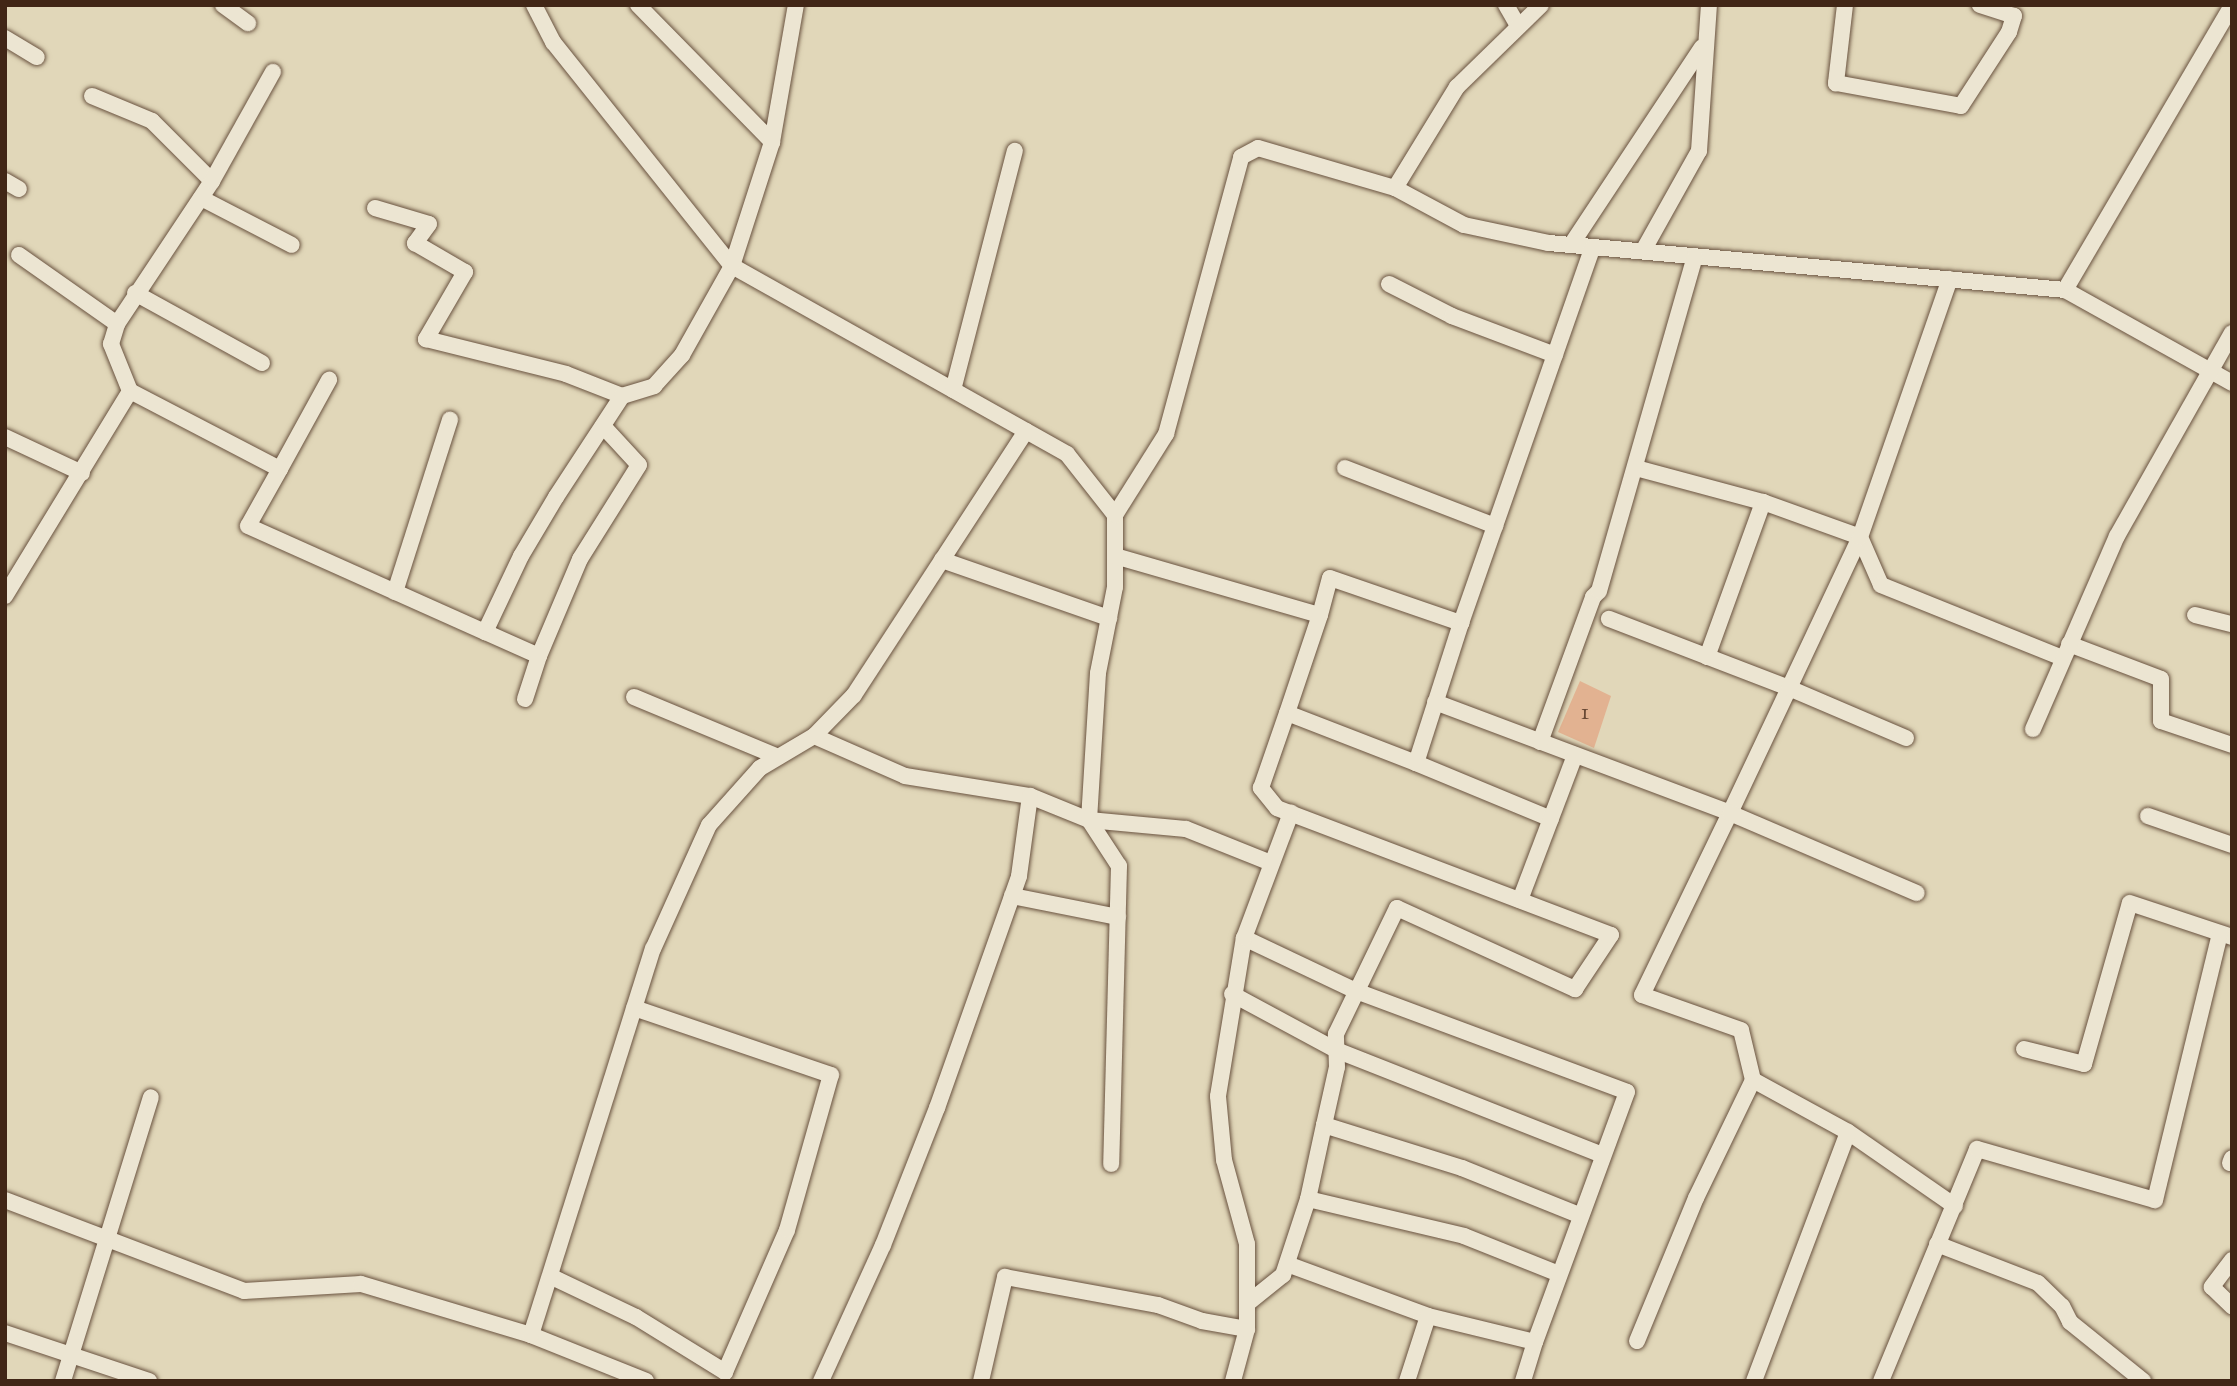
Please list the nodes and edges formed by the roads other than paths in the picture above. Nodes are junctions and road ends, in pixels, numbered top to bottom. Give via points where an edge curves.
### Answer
1 (223, 5) edge
2 (534, 5) edge
3 (638, 5) edge
4 (796, 5) edge
5 (1506, 5) edge
6 (1541, 5) edge
7 (1709, 5) edge
8 (1845, 5) edge
9 (1980, 5) edge
10 (2232, 5) edge
11 (248, 23) dead end
12 (1517, 24) junction
13 (5, 38) edge
14 (1704, 45) junction
15 (37, 57) dead end
16 (273, 72) dead end
17 (92, 96) dead end
18 (772, 142) junction
19 (1016, 150) dead end
20 (212, 181) junction
21 (1395, 188) junction
22 (201, 198) junction
23 (375, 208) dead end
24 (292, 245) dead end
25 (1571, 245) junction
26 (1593, 247) junction
27 (1643, 251) junction
28 (19, 255) dead end
29 (1695, 256) junction
30 (732, 266) junction
31 (1950, 279) junction
32 (1389, 284) dead end
33 (2064, 290) junction
34 (135, 293) junction
35 (117, 324) junction
36 (2232, 333) edge
37 (1555, 355) junction
38 (262, 363) dead end
39 (2211, 372) junction
40 (329, 380) dead end
41 (2232, 383) edge
42 (953, 390) junction
43 (130, 391) junction
44 (622, 396) junction
45 (450, 420) dead end
46 (603, 426) junction
47 (1026, 431) junction
48 (5, 437) edge
49 (1345, 468) dead end
50 (1636, 468) junction
51 (280, 469) junction
52 (82, 472) junction
53 (1763, 502) junction
54 (1115, 514) junction
55 (1495, 526) junction
56 (1860, 537) junction
57 (1115, 556) junction
58 (942, 560) junction
59 (395, 592) junction
60 (5, 596) edge
61 (1320, 614) junction
62 (2195, 615) dead end
63 (1109, 618) junction
64 (1609, 619) dead end
65 (1461, 623) junction
66 (2232, 624) edge
67 (485, 632) junction
68 (2066, 651) junction
69 (540, 656) junction
70 (1707, 657) junction
71 (1789, 688) junction
72 (634, 697) dead end
73 (525, 699) dead end
74 (1435, 702) junction
75 (1287, 713) junction
76 (2033, 729) dead end
77 (814, 736) junction
78 (1906, 738) dead end
79 (1540, 742) junction
80 (2232, 745) edge
81 (1575, 755) junction
82 (778, 757) junction
83 (1416, 763) junction
84 (1030, 796) junction
85 (1291, 813) junction
86 (1730, 813) junction
87 (2148, 816) dead end
88 (1551, 819) junction
89 (1089, 820) junction
90 (2232, 845) edge
91 (1271, 863) junction
92 (1917, 893) dead end
93 (1012, 896) junction
94 (1520, 900) junction
95 (1118, 918) junction
96 (2226, 935) edge
97 (1244, 938) junction
98 (1356, 991) junction
99 (1232, 994) junction
100 (634, 1008) junction
101 (2024, 1049) dead end
102 (1336, 1050) junction
103 (1753, 1080) junction
104 (151, 1097) dead end
105 (1324, 1125) junction
106 (1848, 1132) junction
107 (1603, 1155) junction
108 (1111, 1164) dead end
109 (1308, 1199) junction
110 (5, 1200) edge
111 (1955, 1206) junction
112 (1579, 1215) junction
113 (109, 1239) junction
114 (1937, 1244) junction
115 (2232, 1260) edge
116 (1287, 1264) junction
117 (1559, 1274) junction
118 (552, 1277) junction
119 (1248, 1303) junction
120 (2232, 1306) edge
121 (1427, 1316) junction
122 (1247, 1329) junction
123 (5, 1333) edge
124 (531, 1335) junction
125 (1637, 1341) dead end
126 (1535, 1342) junction
127 (69, 1353) junction
128 (63, 1381) edge
129 (149, 1381) edge
130 (646, 1381) edge
131 (821, 1381) edge
132 (981, 1381) edge
133 (1233, 1381) edge
134 (1407, 1381) edge
135 (1523, 1381) edge
136 (1754, 1381) edge
137 (1881, 1381) edge
138 (2143, 1381) edge

1 - 11 street
2 - 30 street via 553,42
3 - 18 street
4 - 18 street
5 - 12 street
6 - 12 street
7 - 14 street
8 - 9 street via 1836,83 1961,106 2014,16
10 - 33 street
12 - 21 street via 1457,87
13 - 15 street
14 - 25 street
14 - 27 street via 1699,151
16 - 20 street
17 - 20 street via 152,121
18 - 30 street
19 - 42 street
20 - 22 street
21 - 25 street via 1464,225
21 - 54 street via 1258,148 1241,157 1166,434
22 - 24 street
22 - 34 street
23 - 44 street via 429,224 415,243 465,272 426,339 566,374
25 - 26 street
26 - 27 street
26 - 37 street
27 - 29 street
28 - 35 street
29 - 31 street
29 - 50 street
30 - 42 street
30 - 44 street via 682,355 654,386
31 - 33 street
31 - 56 street
32 - 37 street via 1452,316
33 - 39 street
34 - 35 street
34 - 38 street
35 - 43 street via 111,344
36 - 39 street
37 - 55 street
39 - 41 street
39 - 68 street via 2117,536
40 - 51 street
42 - 47 street
43 - 51 street
43 - 52 street
44 - 46 street
45 - 59 street
46 - 67 street via 521,556
46 - 69 street via 639,465 580,559
47 - 54 street via 1067,454
47 - 58 street
48 - 52 street
49 - 55 street
50 - 53 street
50 - 79 street via 1601,572 1599,591
51 - 59 street via 248,526
52 - 60 street
53 - 56 street
53 - 70 street
54 - 57 street
55 - 65 street
56 - 68 street via 1881,585
56 - 71 street
57 - 61 street
57 - 63 street
58 - 63 street
58 - 77 street via 854,695
59 - 67 street
61 - 65 street via 1330,578
61 - 75 street
62 - 66 street
63 - 89 street via 1098,673
64 - 70 street
65 - 74 street
67 - 69 street
68 - 76 street
68 - 80 street via 2161,679 2161,721
69 - 73 street
70 - 71 street
71 - 78 street
71 - 86 street
72 - 82 street
74 - 79 street
74 - 83 street
75 - 83 street
75 - 85 street via 1261,788 1277,808
77 - 82 street
77 - 84 street via 905,776
79 - 81 street
81 - 86 street
81 - 88 street
82 - 100 street via 760,768 709,825 653,949
83 - 88 street
84 - 89 street
84 - 93 street
85 - 91 street
85 - 94 street
86 - 92 street
86 - 103 street via 1642,995 1741,1030
87 - 90 street
88 - 94 street
89 - 91 street via 1186,830
89 - 95 street via 1119,866
91 - 97 street
93 - 95 street
93 - 131 street via 893,1220
94 - 98 street via 1611,935 1575,989 1397,908
95 - 108 street
96 - 101 street via 2130,902 2084,1064
96 - 111 street via 2155,1200 1977,1149
97 - 98 street
97 - 99 street
98 - 102 street via 1336,1034
98 - 107 street via 1627,1092
99 - 102 street
99 - 119 street via 1218,1096 1224,1160 1247,1244
100 - 118 street
100 - 118 street via 831,1075 787,1230 725,1372 636,1317
102 - 105 street
102 - 107 street
103 - 106 street
103 - 125 street via 1696,1198
104 - 113 street
105 - 109 street
105 - 112 street via 1462,1168
106 - 111 street
106 - 136 street
107 - 112 street
109 - 116 street
109 - 117 street via 1464,1236
110 - 113 street
111 - 114 street
112 - 117 street
113 - 124 street via 244,1291 362,1284
113 - 127 street
114 - 137 street
114 - 138 street via 2038,1283 2063,1306 2070,1322
115 - 120 street via 2212,1287
116 - 119 street via 1283,1275
116 - 121 street
117 - 126 street
118 - 124 street
119 - 122 street
121 - 126 street
121 - 134 street
122 - 132 street via 1202,1321 1158,1305 1005,1277
122 - 133 street
123 - 127 street
124 - 130 street
126 - 135 street
127 - 128 street
127 - 129 street

